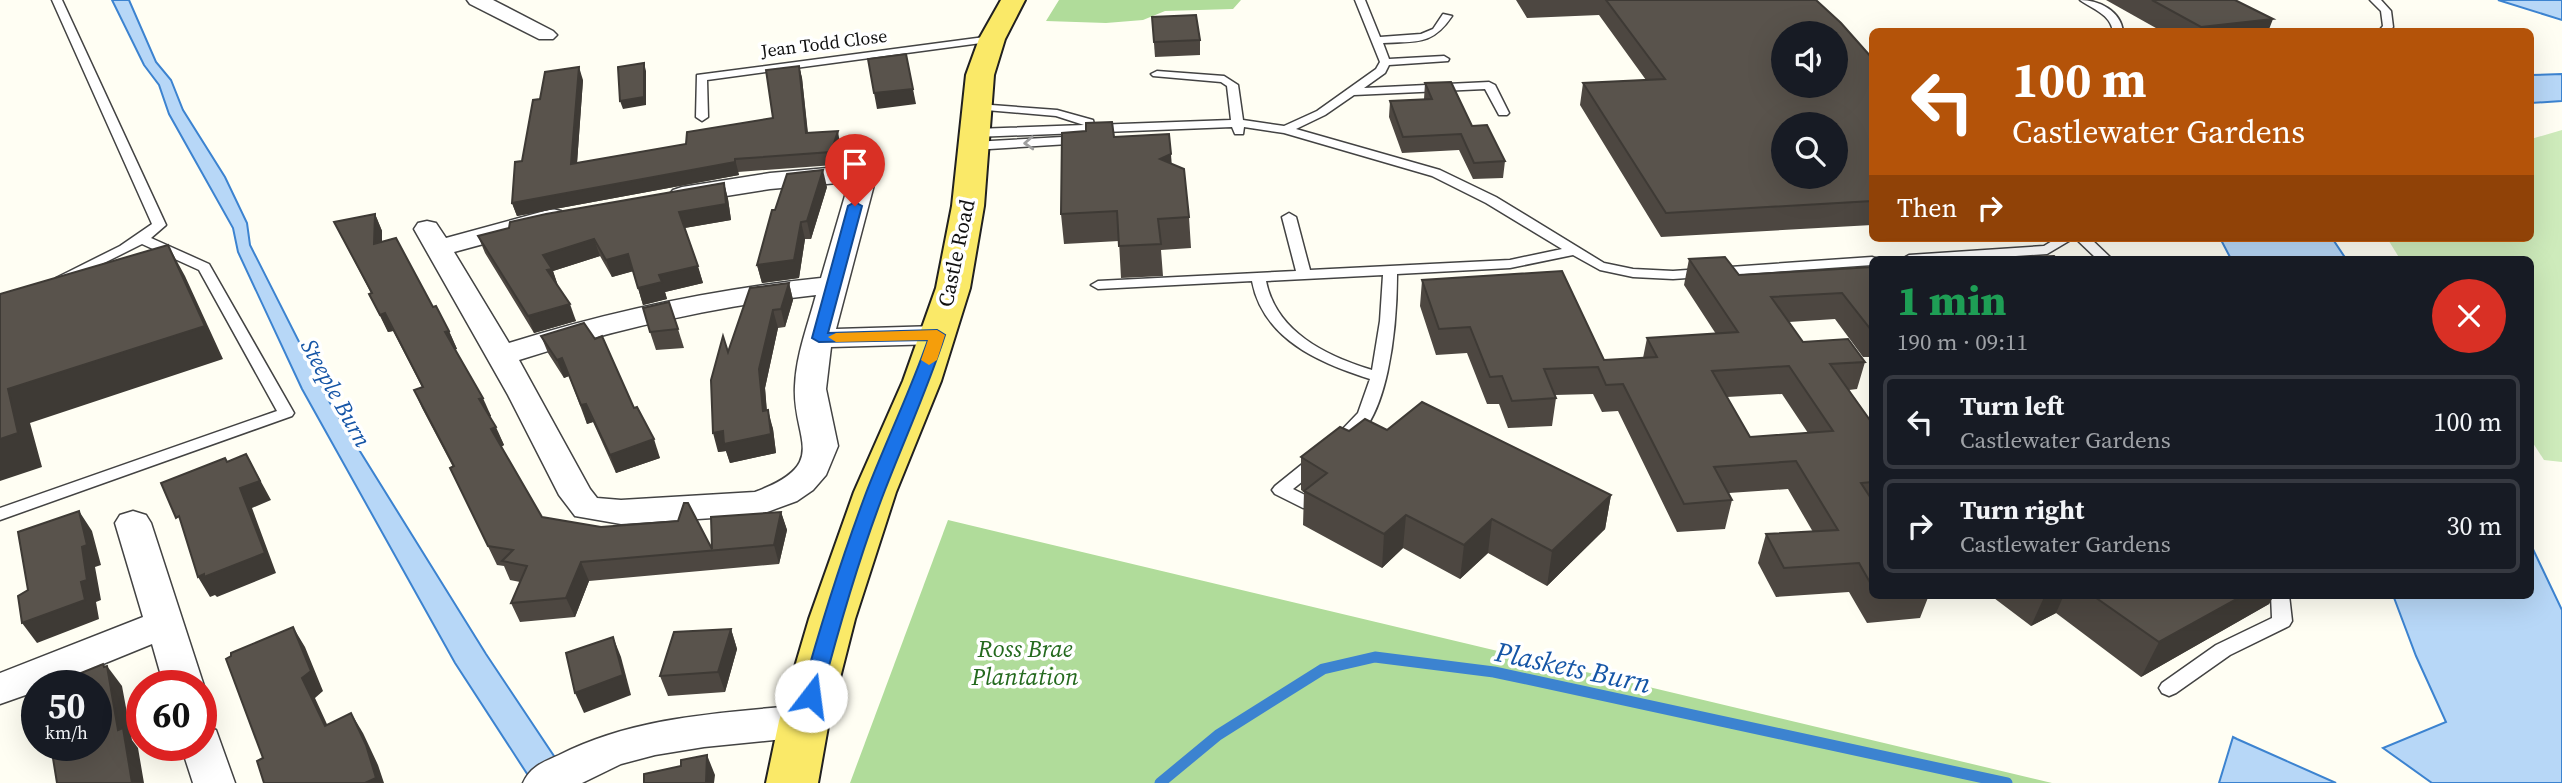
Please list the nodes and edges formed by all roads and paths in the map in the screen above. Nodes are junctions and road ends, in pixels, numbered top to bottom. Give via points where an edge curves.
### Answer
1 (57, 0) edge
2 (477, 0) edge
3 (1013, 0) edge
4 (1360, 0) edge
5 (2085, 0) edge
6 (2375, 0) edge
7 (1447, 16) dead end
8 (2118, 28) edge
9 (2387, 28) edge
10 (546, 35) dead end
11 (992, 39) junction
12 (1377, 40) junction
13 (1444, 59) dead end
14 (1385, 62) junction
15 (1157, 74) dead end
16 (1353, 92) junction
17 (1503, 113) dead end
18 (702, 117) dead end
19 (1100, 127) junction
20 (1239, 127) junction
21 (975, 128) junction
22 (1285, 130) junction
23 (655, 200) edge
24 (576, 213) edge
25 (1289, 217) dead end
26 (142, 239) junction
27 (2039, 242) edge
28 (2061, 242) edge
29 (2086, 242) edge
30 (2048, 250) junction
31 (1573, 251) junction
32 (1955, 256) edge
33 (2102, 256) edge
34 (1869, 261) edge
35 (1390, 272) junction
36 (1304, 275) junction
37 (1258, 276) junction
38 (50, 282) edge
39 (832, 285) junction
40 (1098, 285) dead end
41 (937, 335) junction
42 (819, 338) junction
43 (500, 356) junction
44 (1376, 376) junction
45 (1309, 504) edge
46 (0, 514) edge
47 (133, 523) dead end
48 (2280, 599) edge
49 (164, 624) junction
50 (179, 670) edge
51 (2169, 688) dead end
52 (0, 689) edge
53 (804, 721) junction
54 (207, 761) edge
55 (214, 783) edge
56 (544, 783) edge
57 (792, 783) edge

1 - 26 lane via 156,214 159,225
2 - 10 street
3 - 11 main road, Castle Road
4 - 12 lane
5 - 8 lane via 2102,8
6 - 9 lane via 2386,9
7 - 12 lane via 1437,31 1423,37
11 - 18 lane, Jean Todd Close via 701,77
11 - 21 main road, Castle Road via 980,75
12 - 14 lane
13 - 14 lane
14 - 16 lane via 1381,71
15 - 20 lane via 1224,79 1232,85
16 - 17 lane via 1489,85
16 - 22 lane
19 - 20 lane
19 - 21 lane
19 - 21 lane via 1057,113
20 -> 21 lane
20 - 22 lane
21 - 41 main road, Castle Road via 968,206 953,288
22 - 31 lane via 1436,173 1479,193
23 - 39 street via 770,181 859,176 862,181
24 - 43 street via 433,238
25 - 36 lane
26 - 38 lane via 111,258
26 - 46 lane via 204,267 286,413
27 - 30 lane
28 - 30 lane
29 - 33 lane
30 - 32 lane
31 - 34 lane via 1600,266 1673,275
31 - 35 lane via 1510,264
35 - 36 lane
35 - 44 lane via 1390,305
36 - 37 lane
37 - 40 lane
37 - 44 lane via 1265,305 1283,328 1342,367
39 - 42 street
39 - 43 street via 716,299 576,331
41 - 42 street
41 - 53 main road, Castle Road via 875,492
42 - 43 street via 810,389 821,446 814,467 801,482 759,503 621,512 587,508 581,502
44 - 45 lane via 1370,405 1349,435 1281,490
47 - 49 street
48 - 51 lane via 2282,621 2223,650
49 - 50 street
49 - 52 street
53 - 56 street via 679,733 640,742 584,762
53 - 57 main road, Castle Road
54 - 55 street

